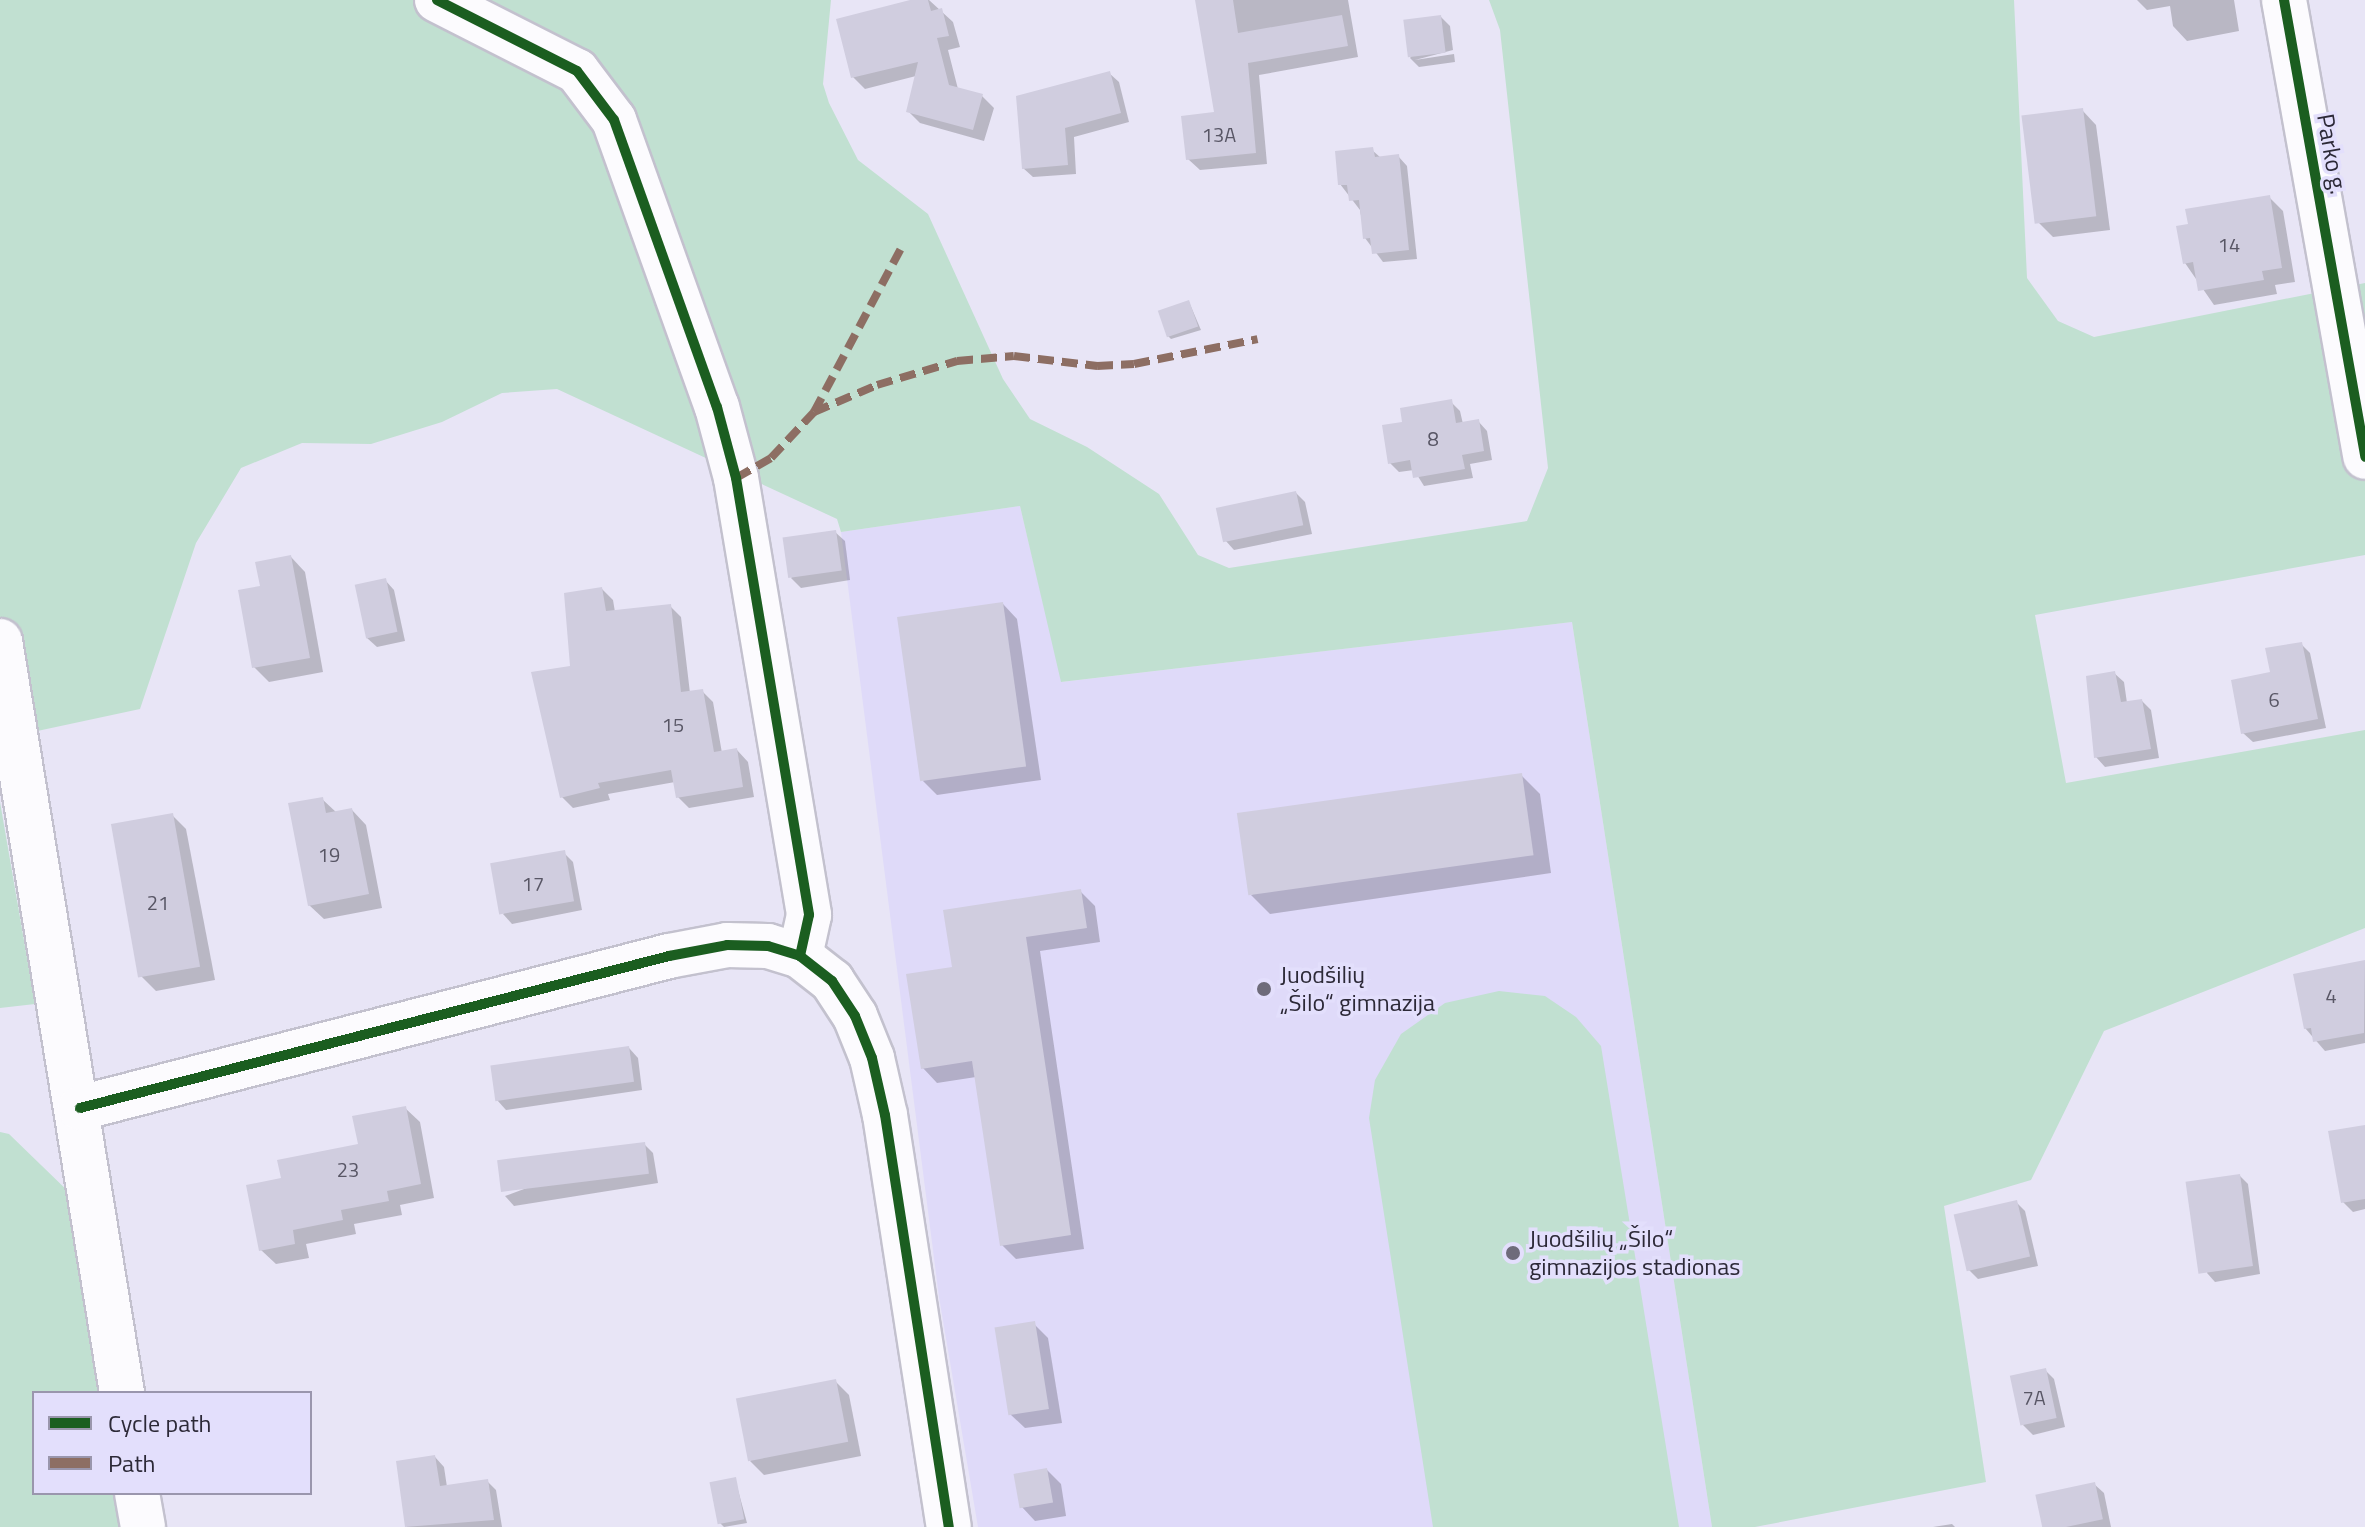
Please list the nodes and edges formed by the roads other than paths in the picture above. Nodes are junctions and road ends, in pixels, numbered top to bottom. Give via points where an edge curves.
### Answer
1 (437, 0) edge
2 (2284, 0) edge
3 (2365, 457) edge
4 (0, 641) edge
5 (800, 956) junction
6 (80, 1108) junction
7 (122, 1391) edge
8 (137, 1495) edge
9 (143, 1527) edge
10 (949, 1527) edge

1 - 5 street via 577,71 614,120 717,407 736,478 809,915
2 - 3 street, Parko g.
4 - 6 street
5 - 6 street via 768,946 727,945 669,956
5 - 10 street via 832,981 855,1016 872,1058
6 - 7 street
8 - 9 street

